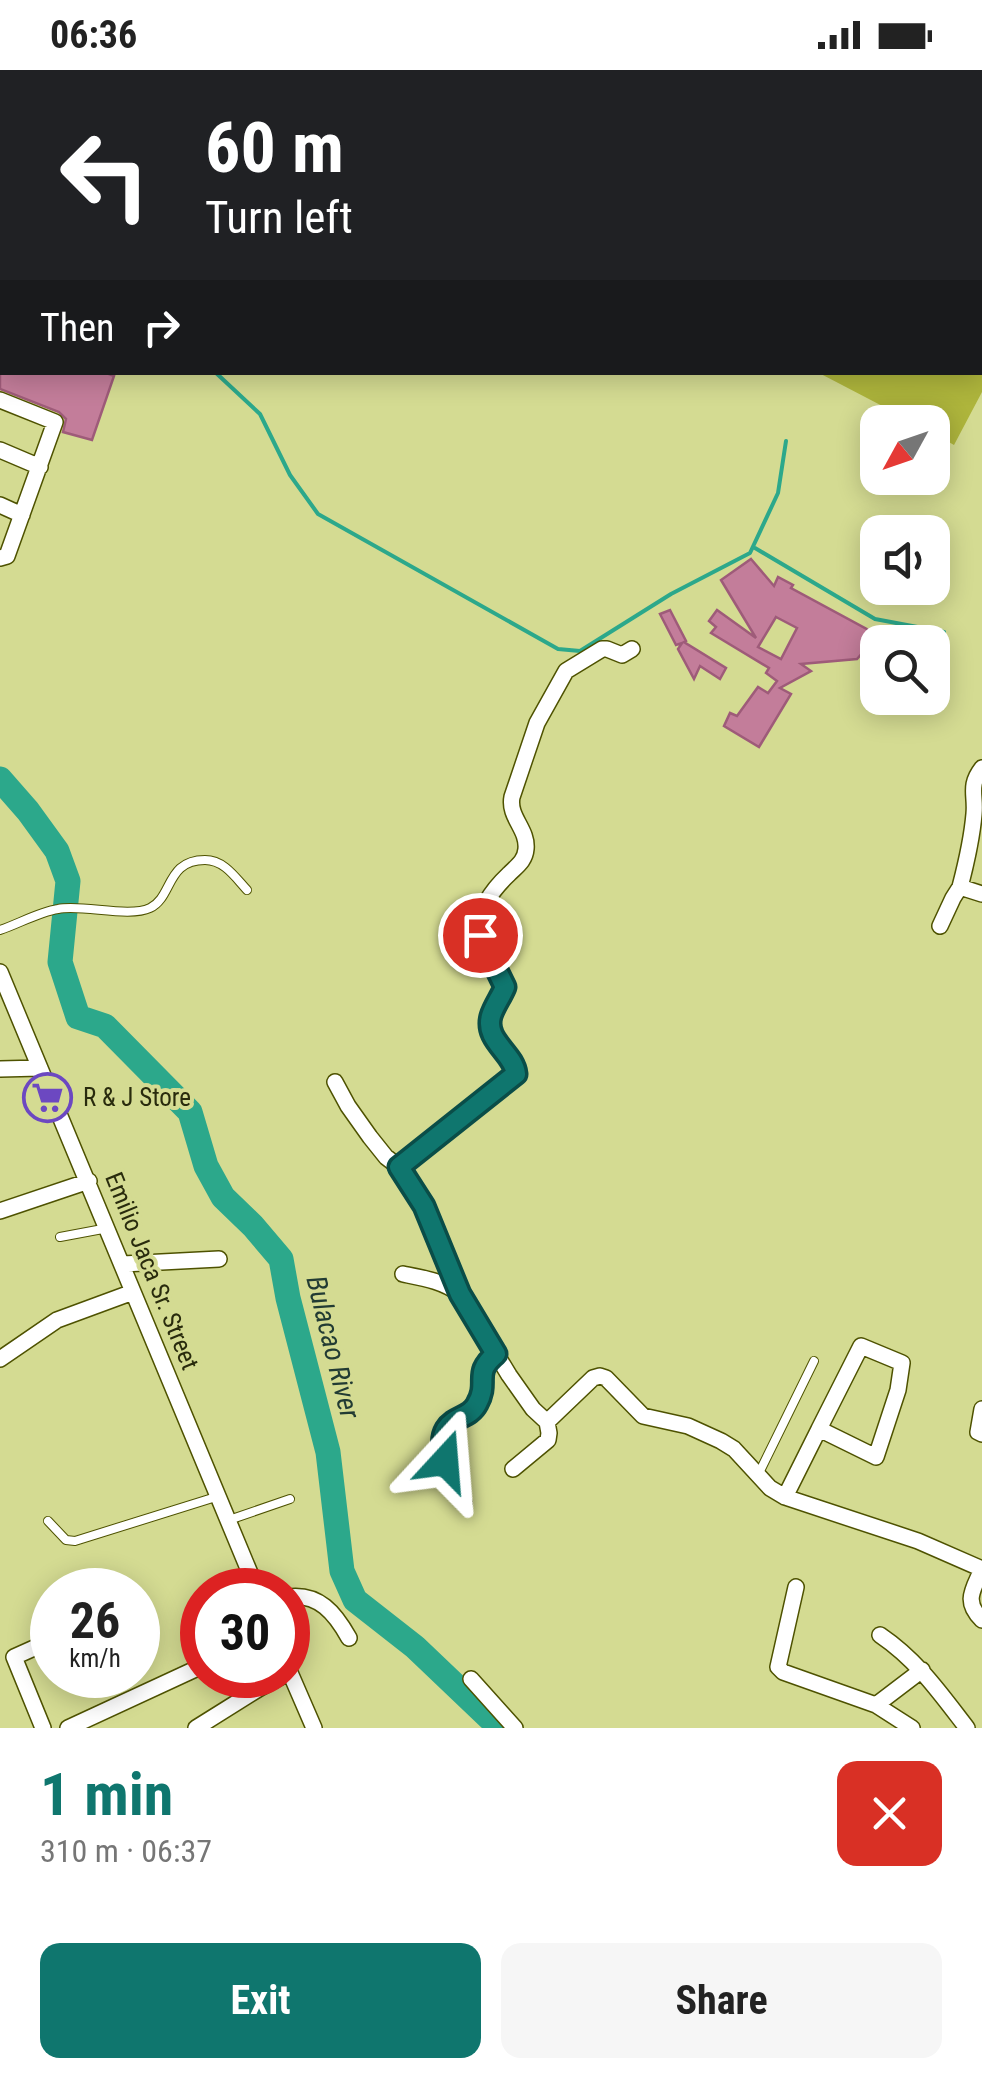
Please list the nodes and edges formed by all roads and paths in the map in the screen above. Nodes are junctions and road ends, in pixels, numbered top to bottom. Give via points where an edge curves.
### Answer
1 (0, 400) edge
2 (0, 450) edge
3 (40, 467) junction
4 (0, 505) edge
5 (22, 515) junction
6 (0, 558) edge
7 (632, 649) dead end
8 (982, 768) edge
9 (960, 887) junction
10 (247, 890) dead end
11 (982, 894) edge
12 (940, 926) dead end
13 (0, 930) edge
14 (0, 972) edge
15 (40, 1068) junction
16 (0, 1069) edge
17 (335, 1082) dead end
18 (399, 1167) junction
19 (88, 1182) junction
20 (0, 1210) edge
21 (108, 1228) junction
22 (60, 1237) dead end
23 (218, 1259) dead end
24 (123, 1264) junction
25 (402, 1274) dead end
26 (133, 1292) junction
27 (460, 1294) junction
28 (496, 1354) junction
29 (0, 1359) edge
30 (814, 1361) dead end
31 (982, 1409) edge
32 (547, 1422) junction
33 (819, 1429) junction
34 (982, 1434) edge
35 (513, 1469) dead end
36 (758, 1475) junction
37 (219, 1496) junction
38 (785, 1497) junction
39 (290, 1499) dead end
40 (464, 1503) dead end
41 (229, 1520) junction
42 (48, 1521) dead end
43 (248, 1568) edge
44 (796, 1588) dead end
45 (310, 1599) edge
46 (982, 1620) edge
47 (880, 1635) dead end
48 (349, 1638) dead end
49 (30, 1649) edge
50 (922, 1670) junction
51 (180, 1676) edge
52 (471, 1679) dead end
53 (30, 1696) edge
54 (31, 1698) edge
55 (244, 1698) edge
56 (300, 1698) edge
57 (876, 1705) junction
58 (43, 1728) edge
59 (68, 1728) edge
60 (196, 1728) edge
61 (314, 1728) edge
62 (515, 1728) edge
63 (912, 1728) edge
64 (967, 1728) edge

1 - 3 street via 55,422
2 - 3 street
3 - 5 street
4 - 5 street
5 - 6 street via 7,556
7 - 18 street via 622,655 602,649 566,671 537,723 512,797 527,847 488,899 480,935 505,987 490,1028 516,1074
8 - 9 street via 972,788 975,810
9 - 11 street
9 - 12 street
10 - 13 lane via 228,868 207,860 186,864 150,908 58,908
14 - 15 street, Emilio Jaca Sr. Street
15 - 16 street
15 - 19 street, Emilio Jaca Sr. Street
17 - 18 street
18 - 27 street via 424,1206
19 - 20 street
19 - 21 street, Emilio Jaca Sr. Street
21 - 22 lane
21 - 24 street, Emilio Jaca Sr. Street
23 - 24 street
24 - 26 street, Emilio Jaca Sr. Street
25 - 27 street
26 - 29 street via 57,1320
26 - 37 street, Emilio Jaca Sr. Street
27 - 28 street
28 - 32 street
28 - 40 street via 481,1371 476,1408 444,1433 445,1461
30 - 36 lane
31 - 34 street
32 - 35 street via 548,1440
32 - 36 street via 600,1376 643,1416 721,1440
33 - 33 street via 862,1346 902,1363 876,1457
33 - 38 street
36 - 38 street
37 - 41 street, Emilio Jaca Sr. Street
37 - 42 lane via 75,1541
38 - 46 street via 982,1569 970,1601
39 - 41 lane
41 - 43 street, Emilio Jaca Sr. Street
44 - 57 street via 778,1667
45 - 48 street
47 - 50 street
49 - 53 street via 14,1656
50 - 57 street
50 - 64 street
51 - 59 street
52 - 62 street
54 - 58 street
55 - 60 street
56 - 61 street
57 - 63 street

